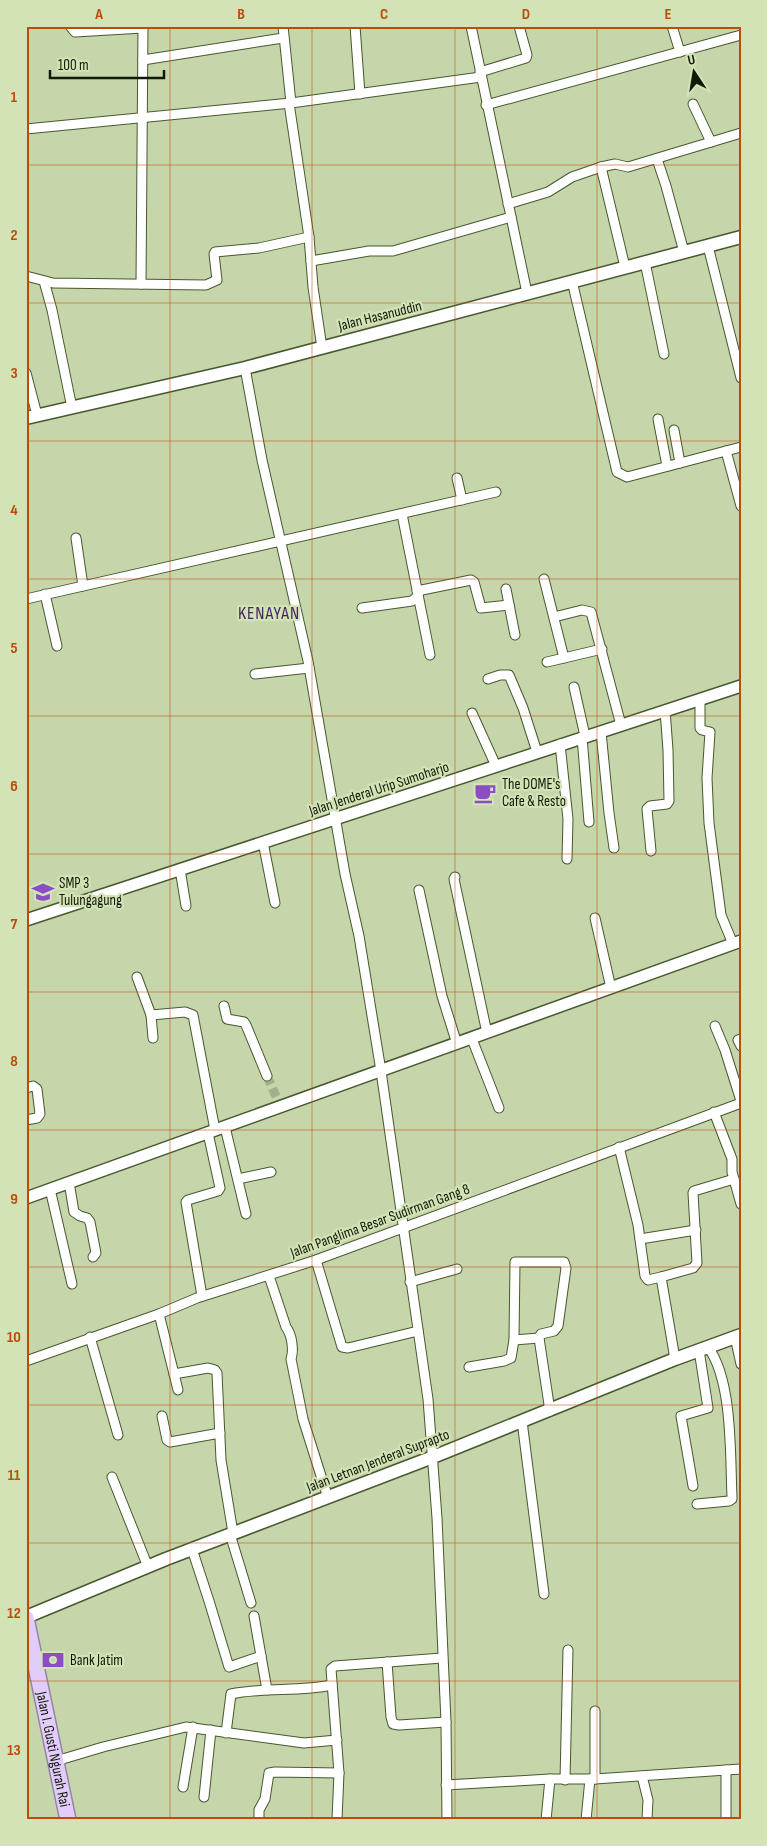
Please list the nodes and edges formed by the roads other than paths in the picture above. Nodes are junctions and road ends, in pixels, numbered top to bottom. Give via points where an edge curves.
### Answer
1 (70, 26) edge
2 (282, 26) edge
3 (355, 26) edge
4 (471, 26) edge
5 (519, 26) edge
6 (672, 26) edge
7 (143, 27) edge
8 (741, 36) edge
9 (283, 38) junction
10 (680, 52) junction
11 (143, 60) junction
12 (480, 75) junction
13 (360, 94) junction
14 (290, 103) junction
15 (486, 104) junction
16 (693, 104) dead end
17 (142, 118) junction
18 (26, 130) edge
19 (741, 133) edge
20 (711, 142) junction
21 (657, 159) junction
22 (601, 167) junction
23 (508, 204) junction
24 (511, 217) junction
25 (309, 237) junction
26 (741, 237) edge
27 (708, 246) junction
28 (684, 252) junction
29 (311, 261) junction
30 (645, 262) junction
31 (626, 267) junction
32 (26, 276) edge
33 (572, 281) junction
34 (44, 282) junction
35 (141, 284) junction
36 (527, 294) junction
37 (736, 343) edge
38 (322, 348) junction
39 (664, 354) dead end
40 (245, 368) junction
41 (26, 374) edge
42 (741, 378) edge
43 (72, 408) junction
44 (32, 416) edge
45 (658, 419) dead end
46 (674, 430) dead end
47 (741, 447) edge
48 (726, 451) junction
49 (680, 463) junction
50 (667, 466) junction
51 (457, 478) dead end
52 (496, 492) dead end
53 (462, 500) junction
54 (741, 506) edge
55 (402, 514) junction
56 (76, 538) dead end
57 (280, 541) junction
58 (544, 579) dead end
59 (83, 586) junction
60 (506, 589) dead end
61 (45, 594) junction
62 (418, 594) junction
63 (26, 599) edge
64 (509, 604) junction
65 (362, 608) dead end
66 (554, 617) junction
67 (515, 635) dead end
68 (57, 646) dead end
69 (602, 649) junction
70 (430, 655) dead end
71 (564, 658) junction
72 (547, 662) dead end
73 (309, 668) junction
74 (255, 674) dead end
75 (488, 680) dead end
76 (741, 686) edge
77 (574, 687) dead end
78 (700, 699) junction
79 (665, 710) junction
80 (472, 714) dead end
81 (621, 725) junction
82 (601, 732) junction
83 (584, 737) junction
84 (560, 744) junction
85 (537, 752) junction
86 (496, 766) junction
87 (336, 819) junction
88 (589, 822) dead end
89 (264, 842) junction
90 (614, 848) dead end
91 (651, 850) dead end
92 (567, 858) dead end
93 (180, 869) junction
94 (455, 877) dead end
95 (419, 890) dead end
96 (275, 903) dead end
97 (186, 906) dead end
98 (594, 918) dead end
99 (26, 920) edge
100 (737, 942) edge
101 (137, 977) dead end
102 (611, 988) junction
103 (224, 1006) dead end
104 (150, 1015) junction
105 (715, 1026) dead end
106 (487, 1034) junction
107 (153, 1038) dead end
108 (472, 1039) junction
109 (741, 1039) edge
110 (457, 1044) junction
111 (741, 1046) edge
112 (381, 1071) junction
113 (267, 1076) tunnel mouth
114 (26, 1088) edge
115 (741, 1102) edge
116 (500, 1108) dead end
117 (714, 1112) junction
118 (26, 1120) edge
119 (216, 1130) junction
120 (619, 1147) junction
121 (271, 1172) dead end
122 (238, 1179) junction
123 (734, 1179) junction
124 (69, 1182) junction
125 (50, 1189) junction
126 (26, 1198) edge
127 (741, 1204) edge
128 (246, 1214) dead end
129 (403, 1228) junction
130 (696, 1230) junction
131 (640, 1239) junction
132 (93, 1257) dead end
133 (316, 1260) junction
134 (456, 1269) dead end
135 (269, 1276) junction
136 (661, 1277) junction
137 (410, 1282) junction
138 (72, 1284) dead end
139 (202, 1296) junction
140 (159, 1314) junction
141 (418, 1331) junction
142 (738, 1336) edge
143 (90, 1337) junction
144 (539, 1338) junction
145 (514, 1340) junction
146 (704, 1349) junction
147 (675, 1359) junction
148 (26, 1361) edge
149 (741, 1364) edge
150 (469, 1367) dead end
151 (174, 1374) junction
152 (178, 1390) dead end
153 (550, 1411) junction
154 (162, 1416) dead end
155 (522, 1421) junction
156 (220, 1433) junction
157 (118, 1435) dead end
158 (433, 1457) junction
159 (112, 1477) dead end
160 (693, 1486) dead end
161 (328, 1498) junction
162 (697, 1504) dead end
163 (231, 1534) junction
164 (192, 1549) junction
165 (148, 1567) junction
166 (544, 1594) dead end
167 (251, 1603) dead end
168 (254, 1616) dead end
169 (26, 1618) edge
170 (568, 1650) dead end
171 (261, 1656) junction
172 (442, 1658) junction
173 (387, 1662) junction
174 (332, 1685) junction
175 (267, 1690) junction
176 (595, 1710) dead end
177 (446, 1722) junction
178 (193, 1727) junction
179 (211, 1730) junction
180 (226, 1733) junction
181 (337, 1740) junction
182 (56, 1761) junction
183 (741, 1769) edge
184 (726, 1770) junction
185 (339, 1773) junction
186 (642, 1776) junction
187 (550, 1779) junction
188 (593, 1779) junction
189 (565, 1780) junction
190 (446, 1784) junction
191 (184, 1787) dead end
192 (204, 1798) dead end
193 (68, 1820) edge
194 (259, 1820) edge
195 (337, 1820) edge
196 (447, 1820) edge
197 (546, 1820) edge
198 (586, 1820) edge
199 (647, 1820) edge
200 (726, 1820) edge

1 - 7 street via 73,32
2 - 9 street
3 - 13 street
4 - 12 street
5 - 12 street via 526,58
6 - 10 street
7 - 11 street
8 - 10 street
9 - 11 street
9 - 14 street
10 - 15 street
11 - 17 street
12 - 13 street
12 - 15 street
13 - 14 street
14 - 17 street
14 - 25 street
15 - 23 street
16 - 20 street
17 - 18 street
17 - 35 street
19 - 20 street
20 - 21 street
21 - 22 street via 628,167 615,164
21 - 28 street
22 - 23 street via 572,177 548,192
22 - 31 street
23 - 24 street
24 - 29 street via 393,251 369,251
24 - 36 street
25 - 29 street
25 - 35 street via 258,248 215,252 217,280 206,285
26 - 27 main road, Jalan Hasanuddin
27 - 28 main road, Jalan Hasanuddin
27 - 37 street
28 - 30 main road, Jalan Hasanuddin
29 - 38 street
30 - 31 main road, Jalan Hasanuddin
30 - 39 street
31 - 33 main road, Jalan Hasanuddin
32 - 34 street
33 - 36 main road, Jalan Hasanuddin
33 - 50 street via 617,472 627,477
34 - 35 street
34 - 43 street
36 - 38 main road, Jalan Hasanuddin
37 - 42 street
38 - 40 main road, Jalan Hasanuddin
40 - 43 main road, Jalan Hasanuddin
40 - 57 street
41 - 44 street
43 - 44 main road, Jalan Hasanuddin
45 - 50 street
46 - 49 street
47 - 48 street
48 - 49 street
48 - 54 street
49 - 50 street
51 - 53 street
52 - 53 street
53 - 55 street
55 - 57 street
55 - 62 street
56 - 59 street
57 - 59 street
57 - 73 street
58 - 66 street
59 - 61 street
60 - 64 street
61 - 63 street
61 - 68 street
62 - 64 street via 473,580 480,608
62 - 65 street via 412,601
62 - 70 street
64 - 67 street
66 - 69 street via 582,610 591,612
66 - 71 street
69 - 71 street
69 - 81 street
71 - 72 street
73 - 74 street
73 - 87 street
75 - 85 street via 509,675
76 - 78 street, Jalan Jenderal Urip Sumoharjo
77 - 83 street
78 - 79 street, Jalan Jenderal Urip Sumoharjo
78 - 100 street via 700,728 710,732 709,823 721,915
79 - 81 street, Jalan Jenderal Urip Sumoharjo
79 - 91 street via 668,801 647,809
80 - 86 street
81 - 82 street, Jalan Jenderal Urip Sumoharjo
82 - 83 street, Jalan Jenderal Urip Sumoharjo
82 - 90 street
83 - 84 street, Jalan Jenderal Urip Sumoharjo
83 - 88 street
84 - 85 street, Jalan Jenderal Urip Sumoharjo
84 - 92 street via 568,819
85 - 86 street, Jalan Jenderal Urip Sumoharjo
86 - 87 street, Jalan Jenderal Urip Sumoharjo
87 - 89 street, Jalan Jenderal Urip Sumoharjo
87 - 112 street
89 - 93 street, Jalan Jenderal Urip Sumoharjo
89 - 96 street
93 - 97 street
93 - 99 street, Jalan Jenderal Urip Sumoharjo
94 - 106 street
95 - 110 street via 444,1004
98 - 102 street
100 - 102 street
101 - 104 street
102 - 106 street
103 - 113 street via 227,1019 246,1024
104 - 107 street
104 - 119 street via 185,1012 193,1015
105 - 115 street
106 - 108 street
108 - 110 street
108 - 116 street
109 - 111 street via 738,1040
110 - 112 street
112 - 119 street
112 - 129 street
114 - 118 street via 33,1086 37,1089 40,1114
115 - 117 street, Jalan Panglima Besar Sudirman Gang 8
117 - 120 street, Jalan Panglima Besar Sudirman Gang 8
117 - 123 street via 732,1159
119 - 122 street
119 - 124 street
119 - 139 street via 220,1188 186,1202
120 - 129 street, Jalan Panglima Besar Sudirman Gang 8
120 - 131 street
121 - 122 street
122 - 128 street
123 - 127 street
123 - 130 street via 694,1191
124 - 125 street
124 - 132 street via 74,1212 90,1222 96,1252
125 - 126 street
125 - 138 street
129 - 133 street, Jalan Panglima Besar Sudirman Gang 8
129 - 137 street
130 - 131 street
130 - 136 street via 696,1266
131 - 136 street via 646,1278
133 - 135 street, Jalan Panglima Besar Sudirman Gang 8
133 - 141 street via 342,1347
134 - 137 street
135 - 139 street, Jalan Panglima Besar Sudirman Gang 8
135 - 161 street via 289,1331 301,1412
136 - 147 street
137 - 141 street
139 - 140 street, Jalan Panglima Besar Sudirman Gang 8
140 - 143 street, Jalan Panglima Besar Sudirman Gang 8
140 - 151 street
141 - 158 street
142 - 146 main road, Jalan Letnan Jenderal Suprapto
142 - 149 street
143 - 148 street, Jalan Panglima Besar Sudirman Gang 8
143 - 157 street
144 - 145 street
144 - 145 street via 541,1334 557,1328 566,1268 564,1262 516,1262 514,1265
144 - 153 street
145 - 150 street via 510,1359
146 - 147 main road, Jalan Letnan Jenderal Suprapto
146 - 160 street via 708,1408 681,1416
146 - 162 street via 719,1365 723,1378 732,1499
147 - 153 main road, Jalan Letnan Jenderal Suprapto
151 - 152 street
151 - 156 street via 208,1368 216,1370
153 - 155 main road, Jalan Letnan Jenderal Suprapto
154 - 156 street via 170,1442
155 - 158 main road, Jalan Letnan Jenderal Suprapto
155 - 166 street
156 - 163 street
158 - 161 main road, Jalan Letnan Jenderal Suprapto
158 - 172 street
159 - 165 street
161 - 163 main road, Jalan Letnan Jenderal Suprapto
163 - 164 main road, Jalan Letnan Jenderal Suprapto
163 - 167 street
164 - 165 main road, Jalan Letnan Jenderal Suprapto
164 - 171 street via 228,1667
165 - 169 main road, Jalan Letnan Jenderal Suprapto
168 - 171 street
169 - 182 highway, Jalan I. Gusti Ngurah Rai
170 - 189 street
171 - 175 street
172 - 173 street
172 - 177 street
173 - 174 street via 333,1667
173 - 177 street via 393,1724
174 - 175 street via 308,1690
174 - 181 street
175 - 180 street via 230,1695
176 - 188 street
177 - 190 street
178 - 179 street
178 - 182 street
178 - 191 street
179 - 180 street
179 - 192 street
180 - 181 street via 304,1743
181 - 185 street
182 - 193 highway, Jalan I. Gusti Ngurah Rai
183 - 184 street
184 - 186 street
184 - 200 street
185 - 194 street via 269,1773
185 - 195 street
186 - 188 street
186 - 199 street via 648,1800
187 - 189 street
187 - 190 street
187 - 197 street
188 - 189 street
188 - 198 street
190 - 196 street

